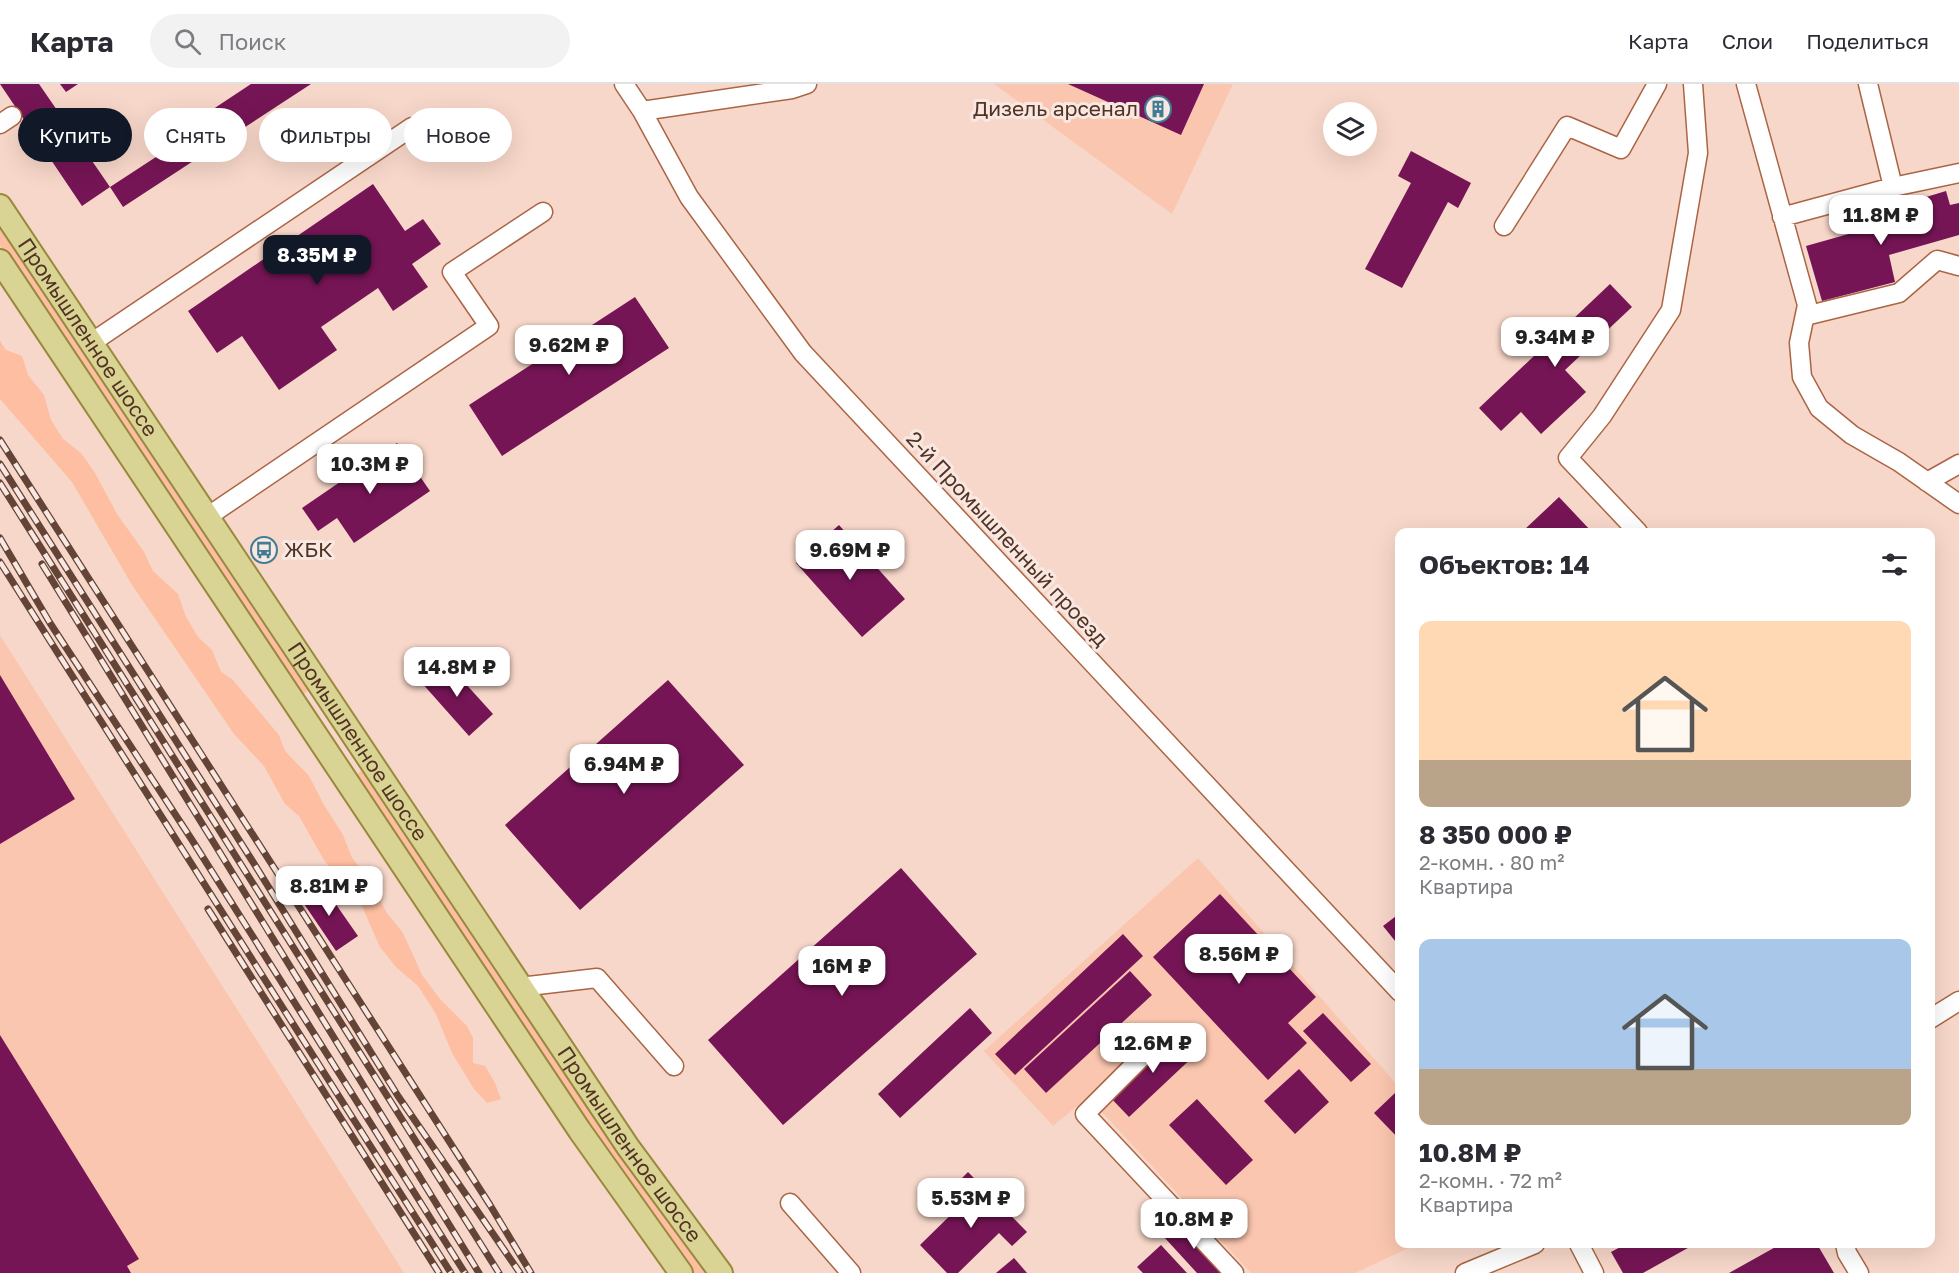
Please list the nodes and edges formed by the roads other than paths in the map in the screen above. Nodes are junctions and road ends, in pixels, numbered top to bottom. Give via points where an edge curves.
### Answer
1 (624, 84) edge
2 (1657, 84) edge
3 (1693, 84) edge
4 (1746, 84) edge
5 (1868, 84) edge
6 (796, 86) edge
7 (642, 111) junction
8 (404, 132) edge
9 (1959, 173) edge
10 (1893, 187) junction
11 (0, 206) edge
12 (543, 212) dead end
13 (1782, 217) junction
14 (1504, 226) dead end
15 (0, 261) edge
16 (1959, 266) edge
17 (1805, 316) junction
18 (91, 343) junction
19 (1959, 464) edge
20 (1927, 482) junction
21 (1959, 504) edge
22 (207, 517) junction
23 (1634, 528) edge
24 (338, 714) junction
25 (312, 731) junction
26 (520, 987) junction
27 (1395, 987) edge
28 (1959, 1001) edge
29 (1935, 1016) edge
30 (1160, 1038) dead end
31 (674, 1066) dead end
32 (790, 1203) dead end
33 (1525, 1248) edge
34 (1581, 1248) edge
35 (1846, 1248) edge
36 (681, 1273) edge
37 (721, 1273) edge
38 (851, 1273) edge
39 (1233, 1273) edge
40 (1465, 1273) edge
41 (1594, 1273) edge
42 (1859, 1273) edge

1 - 7 lane, 2-й Промышленный проезд
2 - 14 lane via 1621,149 1567,126
3 - 23 lane via 1698,153 1671,310 1602,416 1568,458
4 - 13 lane
5 - 10 lane
6 - 7 lane
7 - 27 lane, 2-й Промышленный проезд via 689,197 803,353
8 - 18 lane
9 - 10 lane
10 - 13 lane
11 - 18 main road, Промышленное шоссе
12 - 22 lane via 452,272 489,326
13 - 17 lane via 1806,305
15 - 25 main road, Промышленное шоссе
16 - 17 lane via 1937,260 1899,293
17 - 20 lane via 1799,343 1802,377 1819,408 1852,435
18 - 22 main road, Промышленное шоссе
19 - 20 lane
20 - 21 lane
22 - 24 main road, Промышленное шоссе
24 - 25 main road
24 - 26 main road, Промышленное шоссе
25 - 36 main road, Промышленное шоссе via 580,1131
26 - 31 lane via 597,978
26 - 37 main road, Промышленное шоссе via 628,1147
28 - 29 lane
30 - 39 lane via 1085,1114
32 - 38 lane
33 - 40 lane
34 - 41 lane
35 - 42 lane

